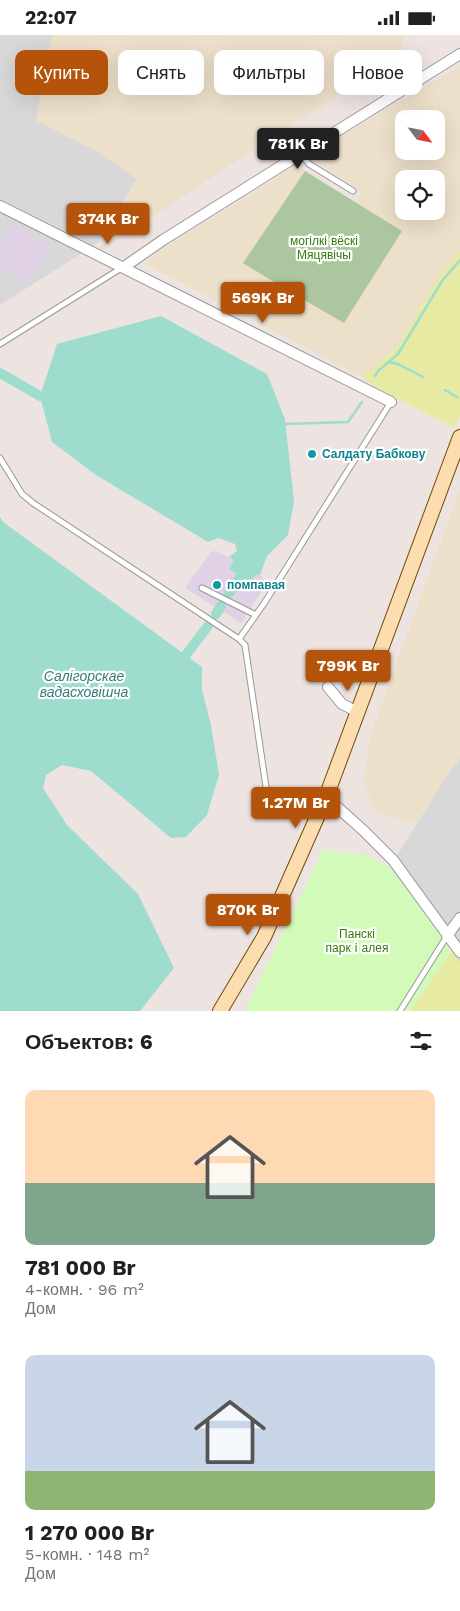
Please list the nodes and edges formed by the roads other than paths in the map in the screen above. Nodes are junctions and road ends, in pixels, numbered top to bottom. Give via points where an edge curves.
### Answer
1 (460, 54) edge
2 (301, 153) junction
3 (353, 191) dead end
4 (0, 206) edge
5 (124, 267) junction
6 (0, 344) edge
7 (391, 402) joint
8 (460, 437) edge
9 (0, 458) edge
10 (202, 588) dead end
11 (256, 615) junction
12 (239, 639) junction
13 (328, 687) dead end
14 (358, 712) junction
15 (266, 787) dead end
16 (326, 797) junction
17 (460, 919) edge
18 (447, 935) junction
19 (460, 952) edge
20 (220, 1011) edge
21 (400, 1011) edge

1 - 2 street
2 - 3 lane via 309,164
2 - 5 street
4 - 5 street
5 - 6 lane
5 - 7 street
7 - 11 lane
8 - 14 main road
9 - 12 lane via 22,494 33,503
10 - 11 lane
11 - 12 lane
12 - 15 lane via 245,645
13 - 14 street via 342,704
14 - 16 main road
16 - 18 street via 393,860
16 - 20 main road via 264,937
17 - 18 street
18 - 19 street
18 - 21 lane

